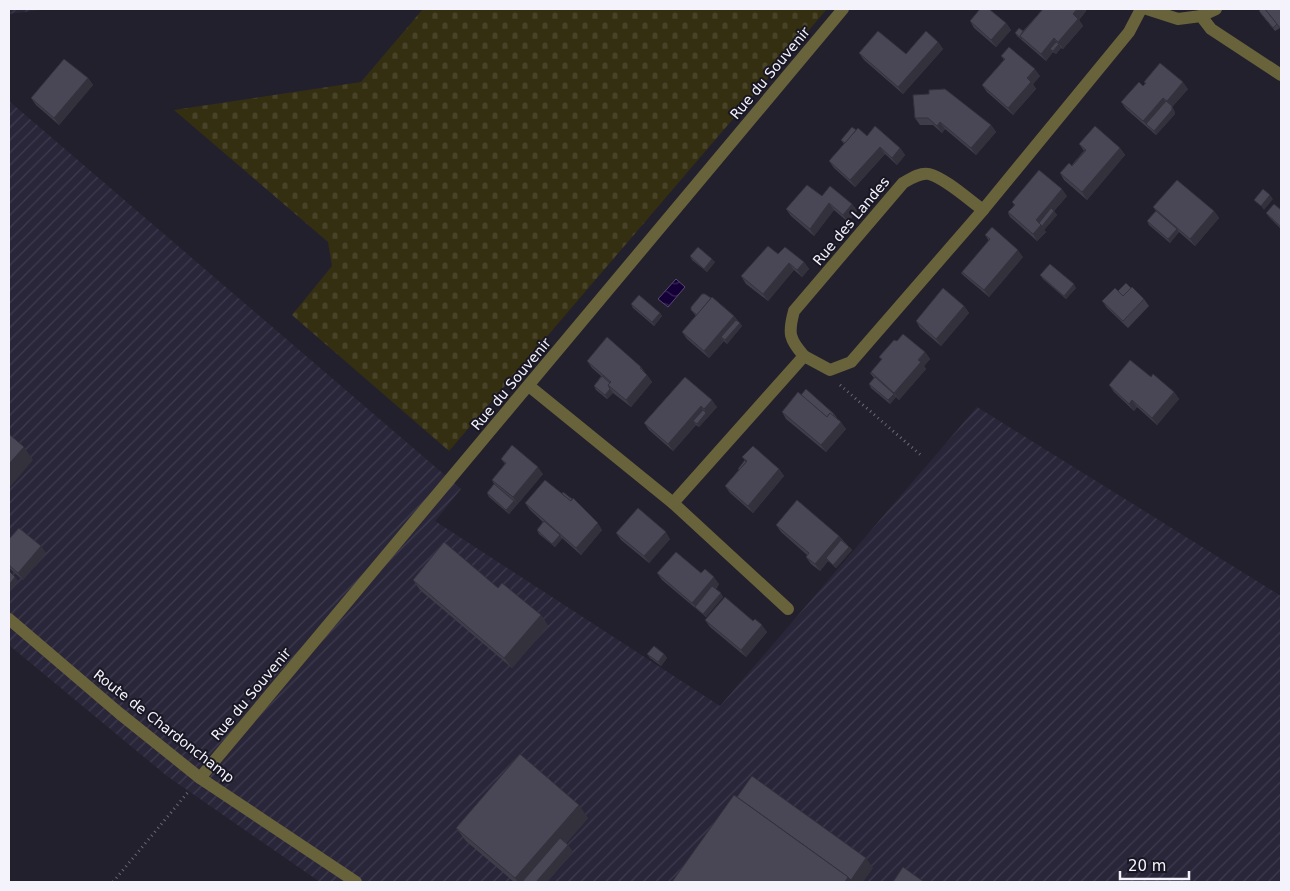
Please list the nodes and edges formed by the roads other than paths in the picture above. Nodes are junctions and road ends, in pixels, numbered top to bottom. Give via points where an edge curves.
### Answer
1 (843, 9) edge
2 (1142, 9) edge
3 (1147, 9) edge
4 (1216, 9) edge
5 (1201, 16) junction
6 (1281, 75) edge
7 (983, 210) junction
8 (804, 356) junction
9 (529, 386) junction
10 (673, 503) junction
11 (788, 609) dead end
12 (9, 619) edge
13 (200, 778) junction
14 (356, 882) edge

1 - 9 street, Rue du Souvenir
2 - 7 street via 1129,32
3 - 5 street via 1178,19
4 - 5 street
5 - 6 street via 1211,29
7 - 8 street, Rue des Landes via 851,362 830,370
7 - 8 street, Rue des Landes via 948,184 928,174 915,176 903,183 794,311 789,328 793,344
8 - 10 street
9 - 10 street
9 - 13 street, Rue du Souvenir
10 - 11 street
12 - 13 street, Route de Chardonchamp
13 - 14 street, Route de Chardonchamp

